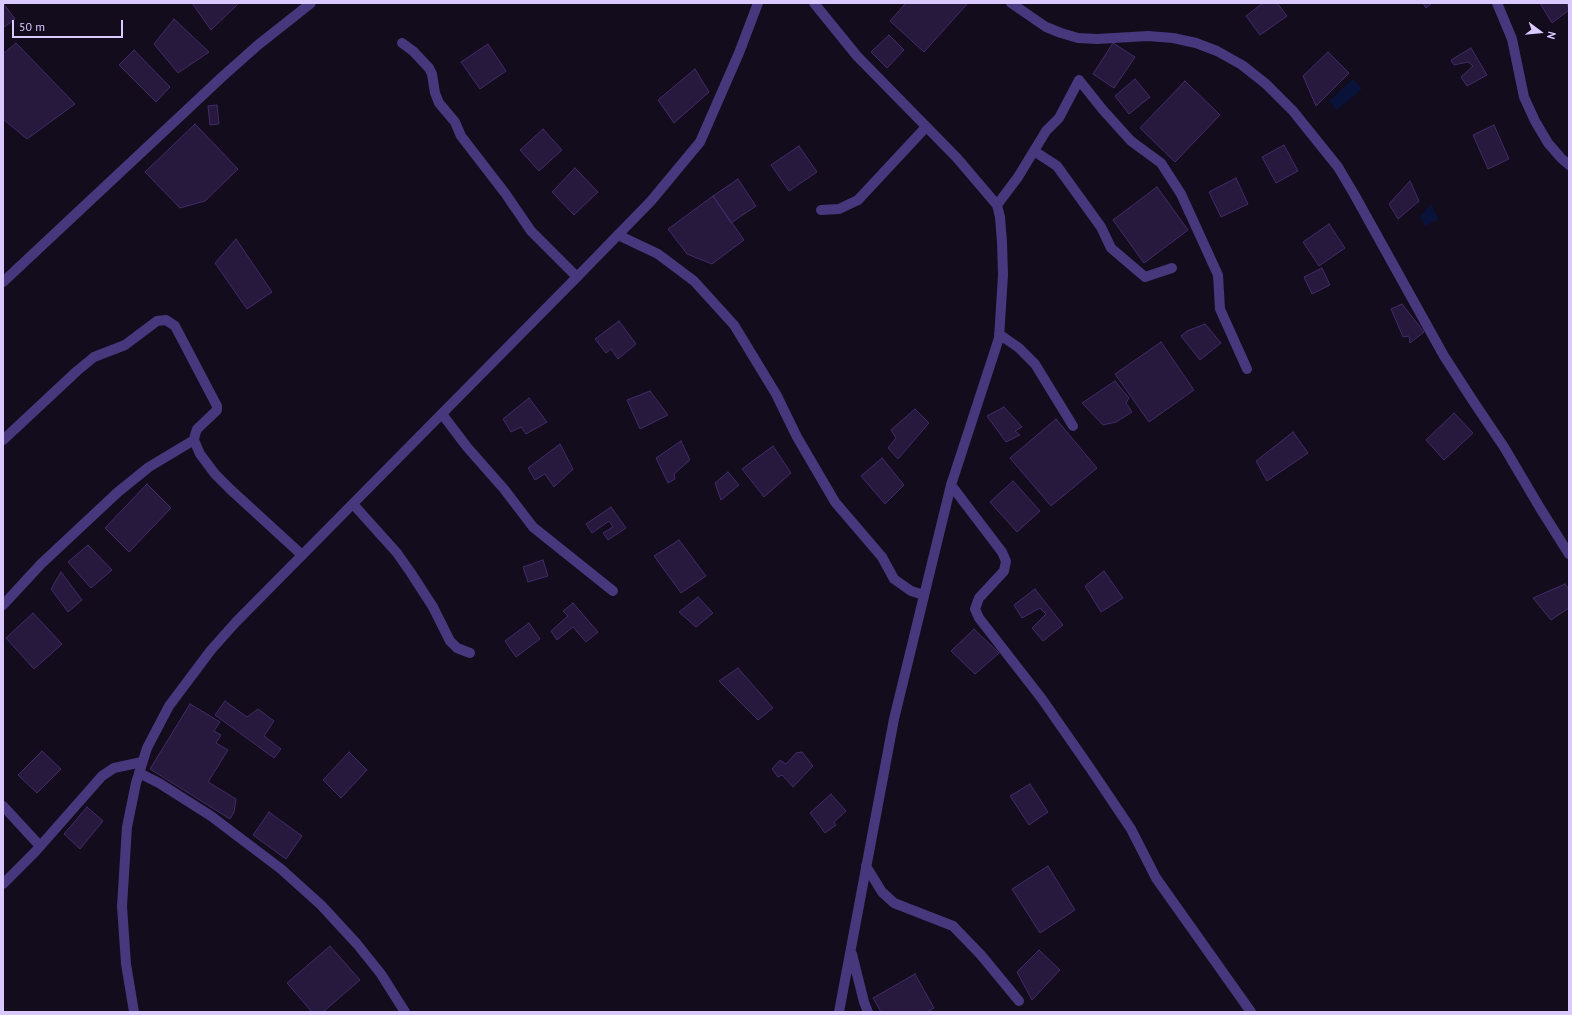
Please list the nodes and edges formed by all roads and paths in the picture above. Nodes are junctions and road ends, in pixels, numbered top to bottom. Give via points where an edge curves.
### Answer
1 (311, 3) edge
2 (758, 3) edge
3 (814, 3) edge
4 (1012, 3) edge
5 (1497, 3) edge
6 (402, 43) dead end
7 (926, 127) junction
8 (1034, 151) junction
9 (1569, 165) edge
10 (998, 205) junction
11 (821, 210) dead end
12 (618, 235) junction
13 (1172, 268) dead end
14 (578, 277) junction
15 (3, 282) edge
16 (999, 334) junction
17 (1247, 369) dead end
18 (442, 414) junction
19 (1073, 426) dead end
20 (3, 440) edge
21 (194, 440) junction
22 (951, 485) junction
23 (353, 504) junction
24 (302, 554) junction
25 (1569, 554) edge
26 (613, 591) dead end
27 (924, 595) junction
28 (3, 605) edge
29 (470, 652) dead end
30 (142, 762) junction
31 (139, 772) junction
32 (3, 806) edge
33 (40, 846) junction
34 (866, 866) junction
35 (3, 884) edge
36 (851, 951) junction
37 (1019, 1001) dead end
38 (134, 1012) edge
39 (405, 1012) edge
40 (839, 1012) edge
41 (868, 1012) edge
42 (1251, 1012) edge

1 - 15 street via 222,77
2 - 12 street via 700,142
3 - 7 street via 857,56
4 - 25 street via 1046,27 1078,38 1148,36 1196,43 1242,65 1277,94 1318,140 1354,194 1444,356 1504,447
5 - 9 street via 1512,38 1524,97 1548,144
6 - 14 street via 429,68 439,103 531,231
7 - 10 street
7 - 11 street via 858,200 839,209
8 - 10 street
8 - 13 street via 1057,166 1101,227 1111,248 1145,277
8 - 17 street via 1046,131 1059,118 1079,80 1131,141 1160,163 1181,194 1218,276 1220,309
10 - 16 street via 1003,262
12 - 14 street
12 - 27 street via 658,254 694,281 734,325 776,394 797,437 835,502 882,557 894,579 911,591
14 - 18 street
16 - 19 street via 1019,348 1035,364
16 - 22 street
18 - 23 street
18 - 26 street via 533,527
20 - 21 street via 94,357 130,343 144,330 161,320 175,326 217,406 217,410 197,429
21 - 24 street via 200,454 220,480
21 - 28 street via 149,467 118,492 41,564
22 - 27 street
22 - 42 street via 1002,552 1006,561 1004,571 979,598 975,609 979,618 1042,699 1090,768 1131,829 1156,878
23 - 24 street
23 - 29 street via 397,553 433,607 450,641 457,648
24 - 30 street via 236,622 190,677 169,706
27 - 34 street via 894,719
30 - 31 street
30 - 33 street via 114,768 102,776
31 - 38 street via 127,827 122,894 126,964
31 - 39 street via 210,816 281,869 339,923 381,974
32 - 33 street
33 - 35 street
34 - 36 street
34 - 37 street via 882,892 894,903 953,926
36 - 40 street
36 - 41 street

